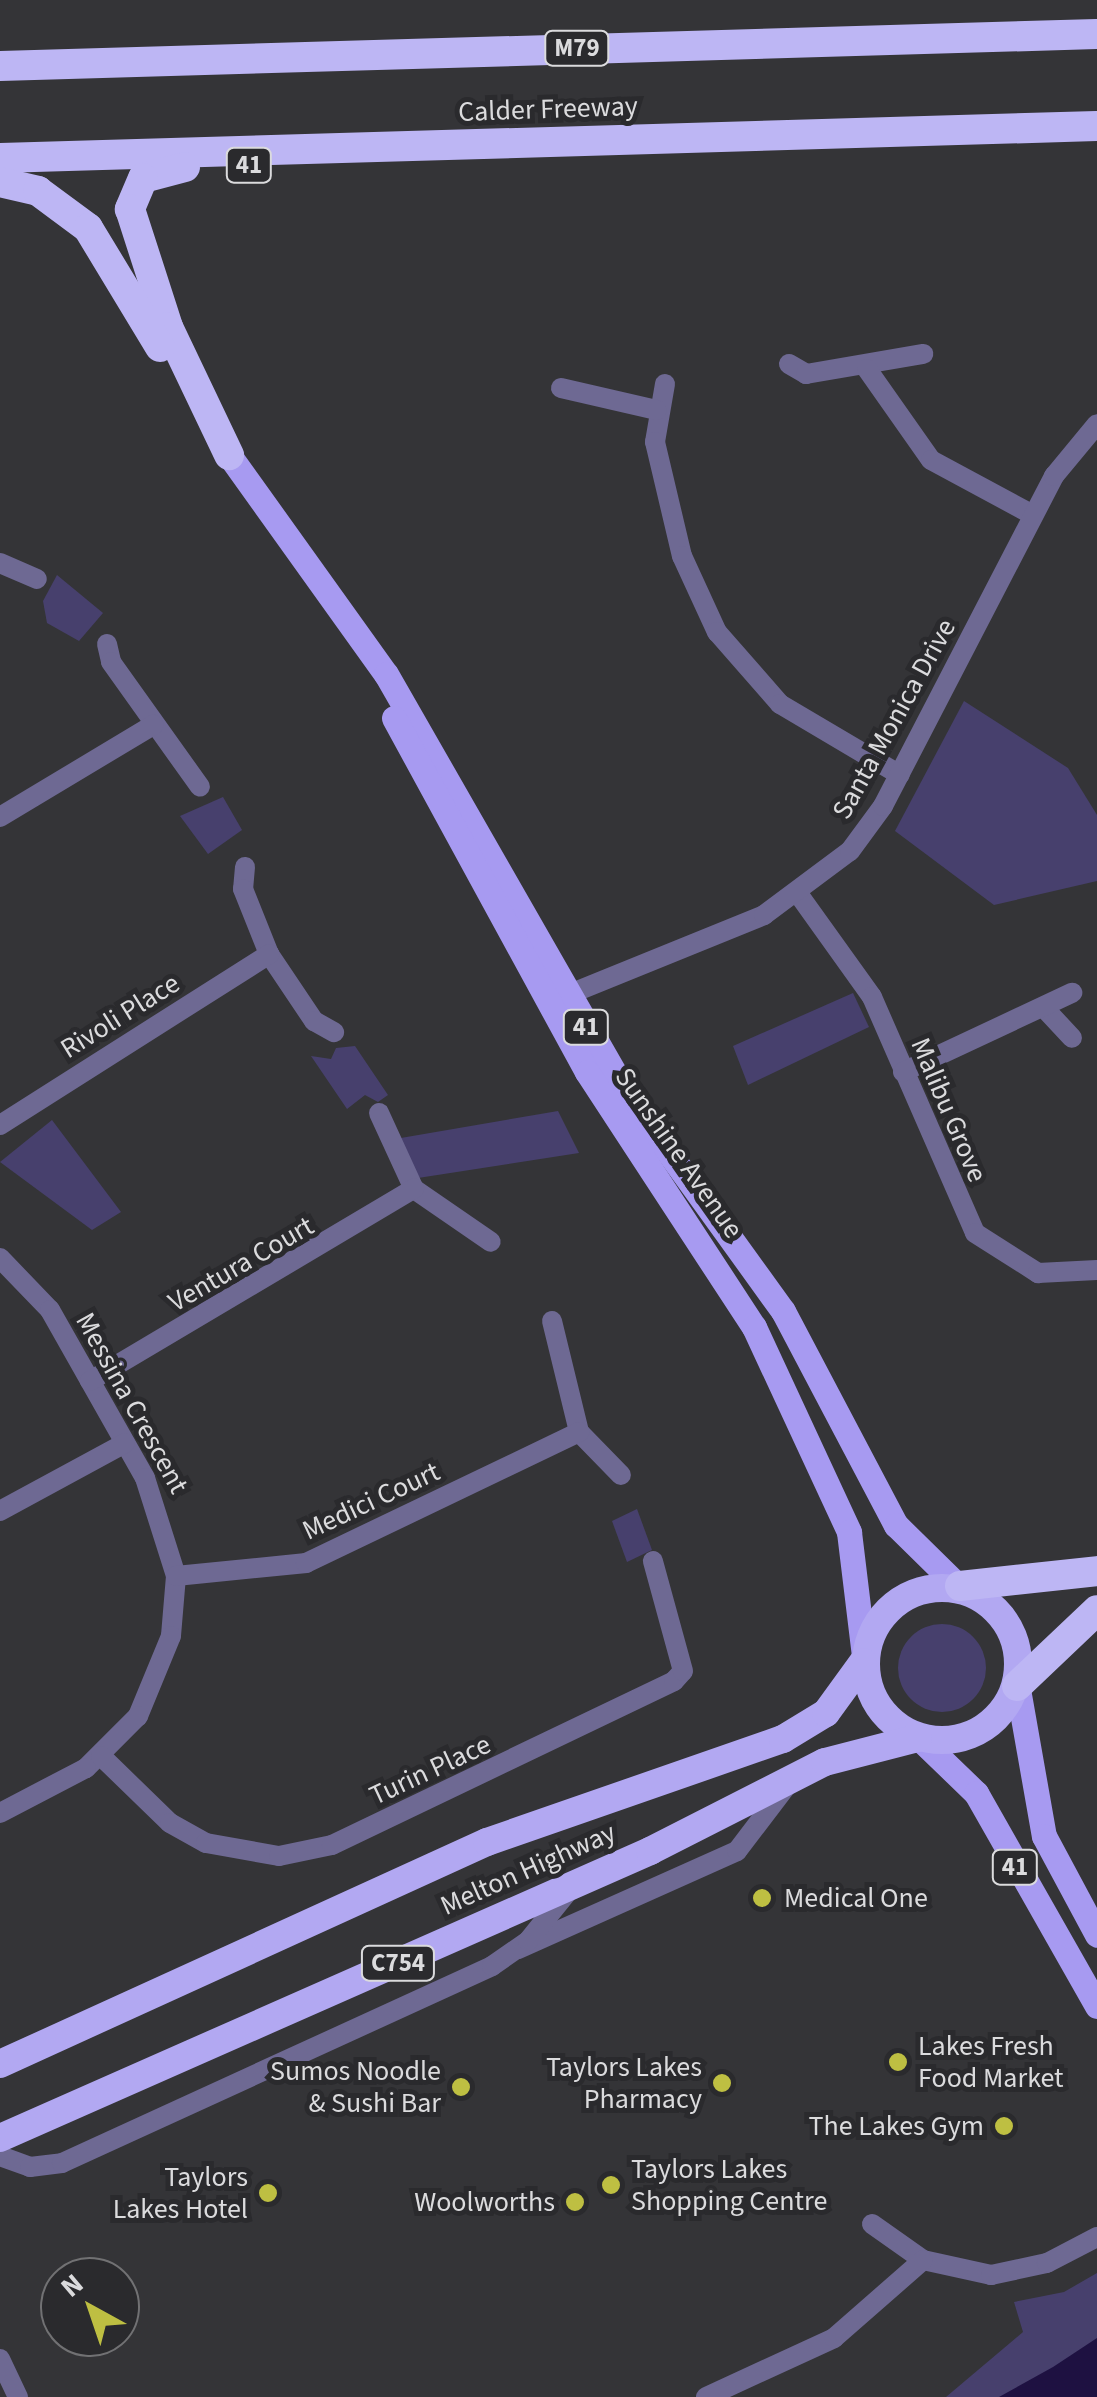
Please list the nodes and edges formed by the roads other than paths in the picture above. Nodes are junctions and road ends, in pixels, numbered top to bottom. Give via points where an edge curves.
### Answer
1 (1097, 34) edge
2 (0, 66) edge
3 (1097, 126) edge
4 (656, 138) junction
5 (0, 158) edge
6 (0, 182) edge
7 (923, 354) dead end
8 (789, 364) dead end
9 (867, 369) junction
10 (665, 384) dead end
11 (561, 388) dead end
12 (656, 410) junction
13 (1097, 424) edge
14 (229, 455) junction
15 (1033, 515) junction
16 (0, 563) edge
17 (37, 579) dead end
18 (107, 644) dead end
19 (153, 725) junction
20 (900, 775) junction
21 (200, 787) dead end
22 (0, 817) edge
23 (244, 867) dead end
24 (799, 896) junction
25 (269, 954) junction
26 (1072, 993) dead end
27 (558, 998) junction
28 (1046, 1010) junction
29 (334, 1032) dead end
30 (1072, 1038) dead end
31 (903, 1072) junction
32 (380, 1113) dead end
33 (0, 1126) edge
34 (414, 1188) junction
35 (491, 1242) dead end
36 (0, 1258) edge
37 (1097, 1270) edge
38 (552, 1321) dead end
39 (90, 1381) junction
40 (579, 1432) junction
41 (125, 1444) junction
42 (622, 1475) dead end
43 (0, 1511) edge
44 (653, 1561) dead end
45 (1097, 1571) edge
46 (176, 1576) junction
47 (959, 1586) junction
48 (1097, 1610) edge
49 (863, 1659) junction
50 (1018, 1688) junction
51 (919, 1738) junction
52 (101, 1756) junction
53 (792, 1778) junction
54 (0, 1813) edge
55 (574, 1884) junction
56 (1097, 1935) edge
57 (518, 1950) junction
58 (1097, 2006) edge
59 (0, 2064) edge
60 (0, 2138) edge
61 (0, 2156) edge
62 (872, 2224) dead end
63 (1097, 2226) edge
64 (1097, 2236) edge
65 (1073, 2250) junction
66 (916, 2257) junction
67 (0, 2359) edge
68 (18, 2397) edge
69 (706, 2397) edge

1 - 2 highway, M79
3 - 4 highway, Calder Freeway
4 - 5 highway, Calder Freeway
4 - 14 highway, 41 via 578,154 167,168 143,178 130,202 138,238
6 - 14 highway, 41 via 38,191 88,228
7 - 9 street
8 - 9 street via 806,374
9 - 15 street via 931,460
10 - 12 street
11 - 12 street
12 - 20 street via 682,556 718,632 780,704
13 - 15 street, Santa Monica Drive
14 - 27 main road, Sunshine Avenue / 41 via 333,597 448,776
15 - 20 street, Santa Monica Drive
16 - 17 street
18 - 19 street
19 - 21 street
19 - 22 street
20 - 24 street, Santa Monica Drive via 866,832
23 - 25 street via 243,889
24 - 27 street, Santa Monica Drive
24 - 31 street, Malibu Grove via 857,969
25 - 29 street via 318,1025
25 - 33 street, Rivoli Place
26 - 28 street
27 - 47 main road, Sunshine Avenue / 41 via 783,1310 896,1525
27 - 49 main road, Sunshine Avenue / 41 via 754,1327 849,1532
28 - 30 street
28 - 31 street
31 - 37 street, Malibu Grove via 985,1244 1038,1273
32 - 34 street
34 - 35 street
34 - 39 street, Ventura Court
36 - 39 street, Messina Crescent via 39,1294
38 - 40 street
39 - 41 street, Messina Crescent
40 - 42 street
40 - 46 street, Medici Court via 306,1563
41 - 43 street
41 - 46 street, Messina Crescent via 162,1515
44 - 52 street, Turin Place via 683,1670 674,1681 332,1845 279,1856 206,1844 170,1823
45 - 47 highway
46 - 52 street, Messina Crescent via 163,1667 138,1716
47 - 49 highway via 906,1596
47 - 50 highway, 41 via 1006,1628
48 - 50 highway
49 - 51 highway, 41 via 876,1704
49 - 59 highway, Melton Highway / C754 via 826,1713 783,1740 487,1842
50 - 51 highway via 976,1731
50 - 56 main road, 41 via 1044,1836
51 - 53 highway, Melton Highway / C754 via 855,1750
51 - 58 main road, 41 via 976,1794
52 - 54 street, Messina Crescent
53 - 55 highway, Melton Highway / C754
53 - 57 street via 737,1851
55 - 57 street
55 - 60 highway, Melton Highway / C754
57 - 61 street via 62,2163 30,2167
62 - 66 street
63 - 65 street
64 - 65 street
65 - 66 street via 990,2276
66 - 69 street via 885,2298 815,2350
67 - 68 street

